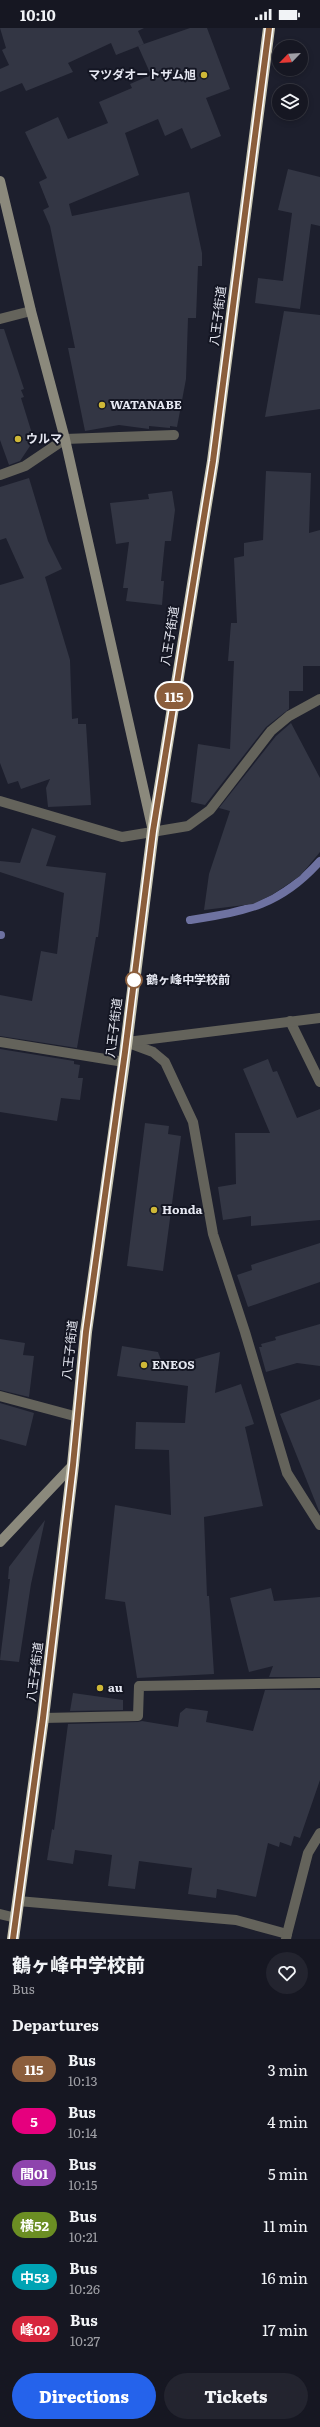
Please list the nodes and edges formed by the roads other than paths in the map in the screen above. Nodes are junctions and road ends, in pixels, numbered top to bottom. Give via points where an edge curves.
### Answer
1 (269, 28) edge
2 (0, 180) edge
3 (31, 311) junction
4 (0, 319) edge
5 (174, 434) dead end
6 (65, 439) junction
7 (0, 475) edge
8 (320, 699) edge
9 (0, 801) edge
10 (153, 831) junction
11 (320, 1018) edge
12 (290, 1021) junction
13 (0, 1042) edge
14 (126, 1042) junction
15 (124, 1062) junction
16 (320, 1082) edge
17 (0, 1396) edge
18 (78, 1417) junction
19 (73, 1465) junction
20 (320, 1525) edge
21 (0, 1542) edge
22 (320, 1683) edge
23 (43, 1718) junction
24 (320, 1833) edge
25 (18, 1901) junction
26 (0, 1914) edge
27 (16, 1918) junction
28 (287, 1937) edge
29 (13, 1939) edge

1 - 10 highway, 八王子街道 via 213,461
2 - 3 street
3 - 4 street
3 - 6 street
5 - 6 street
6 - 7 street via 25,466
6 - 10 street
8 - 10 street via 289,716 271,731 210,810 188,826
9 - 10 street via 122,837
10 - 14 highway, 八王子街道
11 - 12 street
12 - 14 street
12 - 16 street
13 - 15 street
14 - 15 highway, 八王子街道
14 - 20 street via 153,1052 166,1062 193,1122 212,1234 245,1332 287,1473
15 - 18 highway, 八王子街道 via 86,1332
17 - 18 street
18 - 19 highway, 八王子街道
19 - 21 street
19 - 23 highway, 八王子街道
22 - 23 street via 139,1686 138,1716
23 - 25 highway, 八王子街道
24 - 28 street via 308,1853
25 - 27 highway, 八王子街道
25 - 28 street via 236,1920
26 - 27 street
27 - 29 highway, 八王子街道

